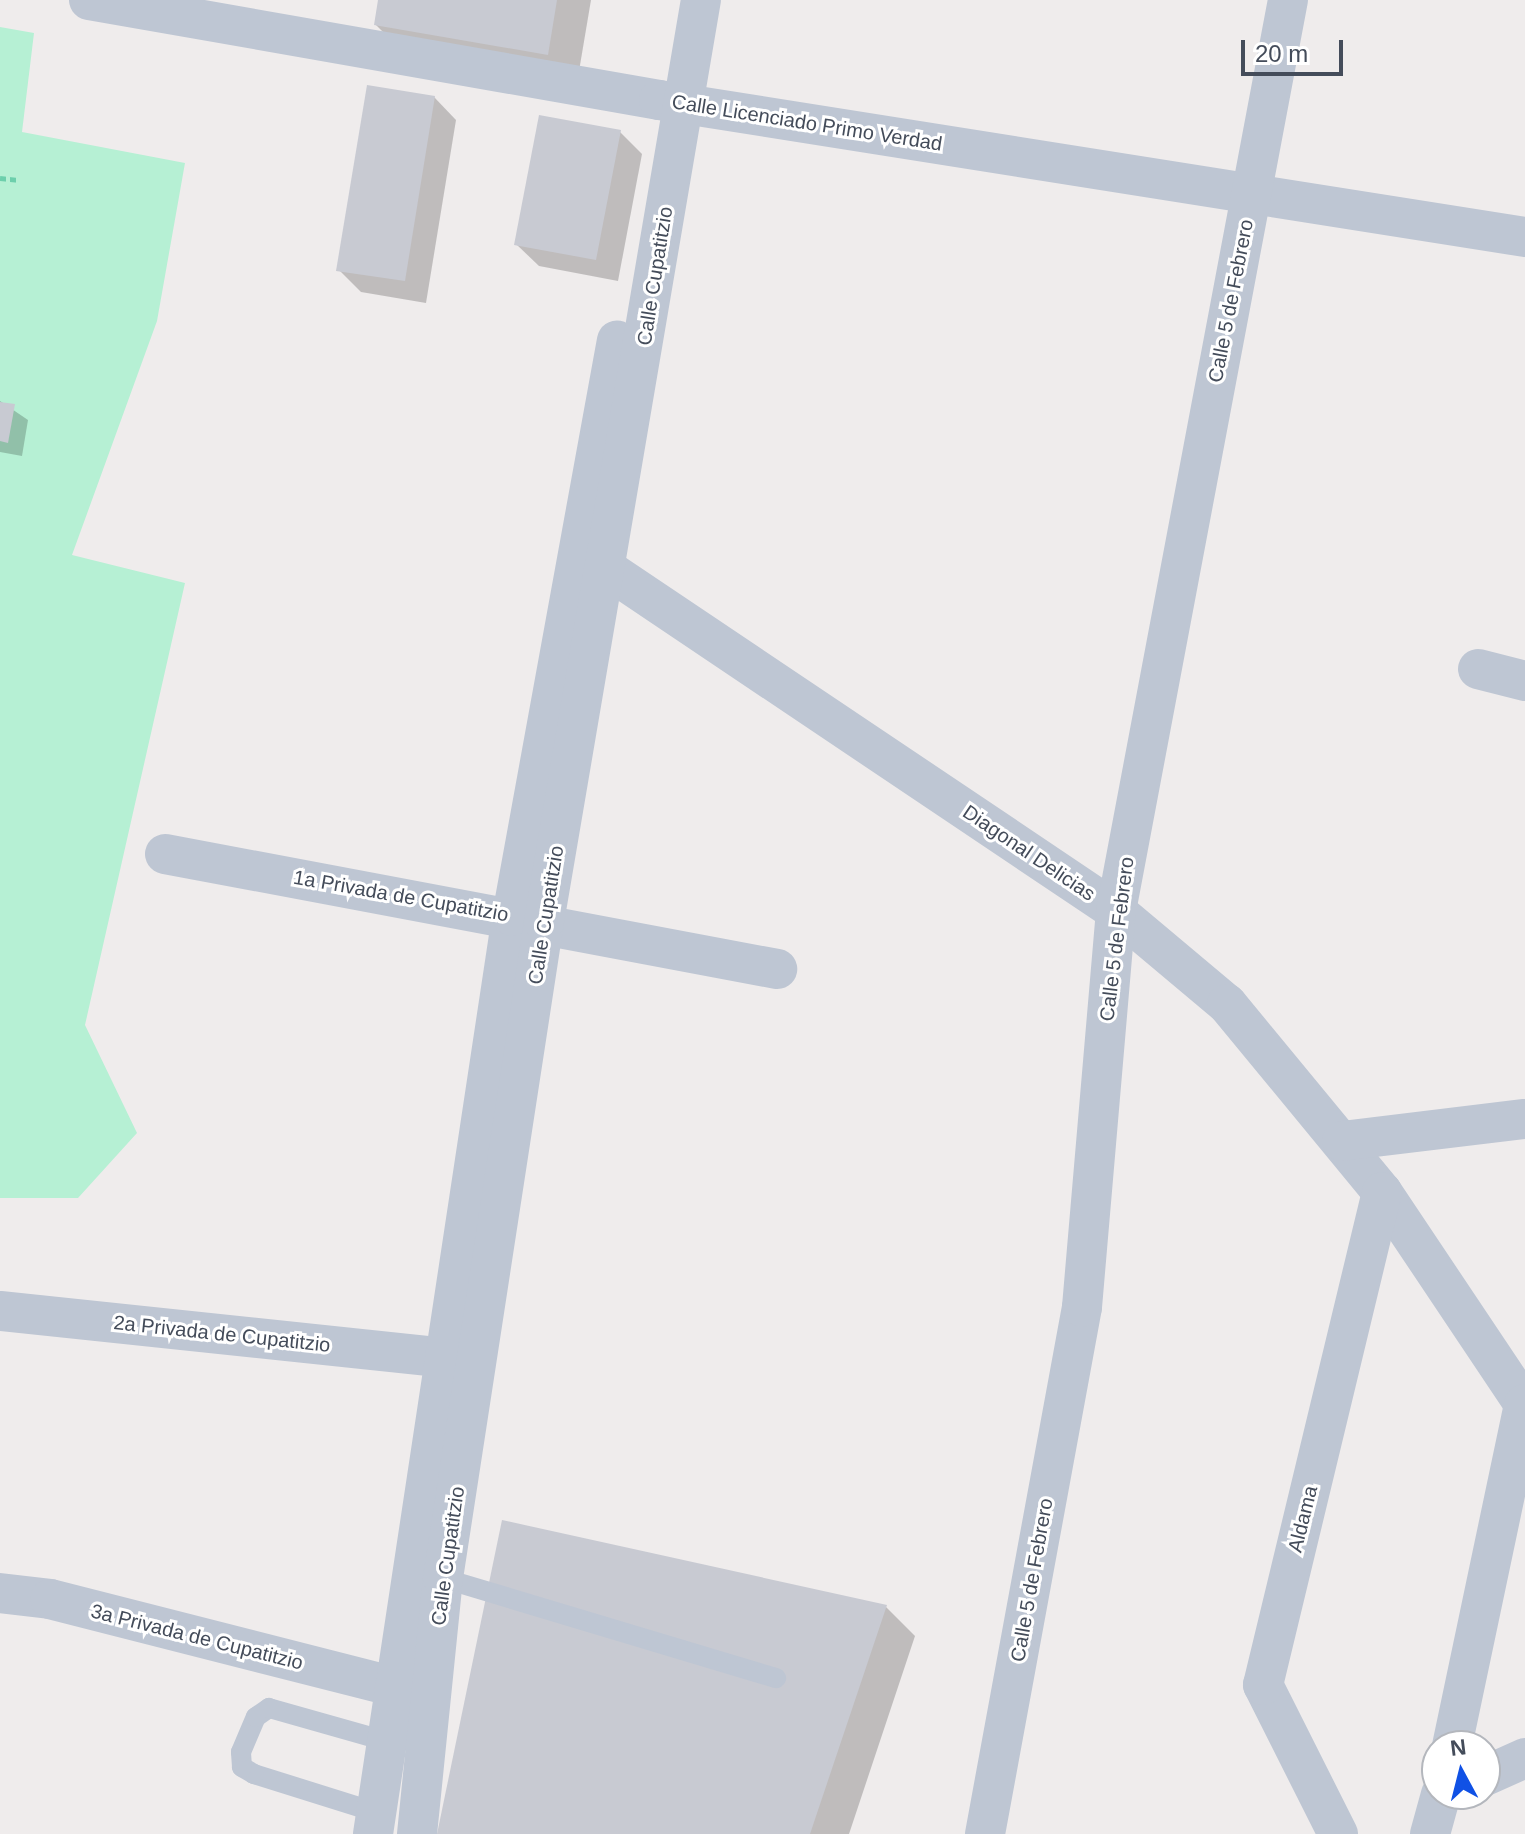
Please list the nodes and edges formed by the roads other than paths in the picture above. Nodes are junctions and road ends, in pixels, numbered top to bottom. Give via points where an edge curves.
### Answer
1 (701, 0) edge
2 (1288, 0) edge
3 (101, 1) edge
4 (672, 101) junction
5 (1251, 193) junction
6 (1525, 237) edge
7 (592, 559) junction
8 (1478, 669) dead end
9 (1525, 681) edge
10 (165, 854) dead end
11 (1116, 911) junction
12 (528, 919) junction
13 (777, 969) dead end
14 (1525, 1119) edge
15 (1342, 1141) junction
16 (1382, 1192) junction
17 (0, 1311) edge
18 (460, 1359) junction
19 (1524, 1405) edge
20 (427, 1574) junction
21 (0, 1593) edge
22 (776, 1678) dead end
23 (394, 1687) junction
24 (1455, 1730) edge
25 (384, 1741) junction
26 (424, 1751) junction
27 (1525, 1758) edge
28 (1501, 1769) edge
29 (1437, 1810) edge
30 (374, 1823) edge
31 (417, 1834) edge
32 (985, 1834) edge
33 (1338, 1834) edge
34 (1430, 1834) edge

1 - 4 street, Calle Cupatitzio
2 - 5 street, Calle 5 de Febrero
3 - 4 street, Calle Licenciado Primo Verdad
4 - 5 street, Calle Licenciado Primo Verdad
4 - 7 street, Calle Cupatitzio
5 - 6 street, Calle Licenciado Primo Verdad
5 - 11 street, Calle 5 de Febrero
7 - 11 street, Diagonal Delicias
7 - 12 street, Calle Cupatitzio
8 - 9 street
10 - 12 street, 1a Privada de Cupatitzio
11 - 15 street, Diagonal Delicias via 1227,1004
11 - 32 street, Calle 5 de Febrero via 1082,1307
12 - 13 street, 1a Privada de Cupatitzio
12 - 18 street, Calle Cupatitzio
14 - 15 street
15 - 16 street, Diagonal Delicias
16 - 19 street, Diagonal Delicias
16 - 33 street, Aldama via 1263,1685
17 - 18 street, 2a Privada de Cupatitzio
18 - 20 street, Calle Cupatitzio
19 - 24 street
20 - 22 lane
20 - 23 street, Calle Cupatitzio
20 - 26 street, Calle Cupatitzio
21 - 23 street, 3a Privada de Cupatitzio via 50,1599
23 - 25 street, Calle Cupatitzio
25 - 26 lane
25 - 30 street, Calle Cupatitzio
25 - 30 lane via 269,1708 256,1717 241,1752 242,1767 254,1774
26 - 31 street, Calle Cupatitzio
27 - 28 street
29 - 34 street

